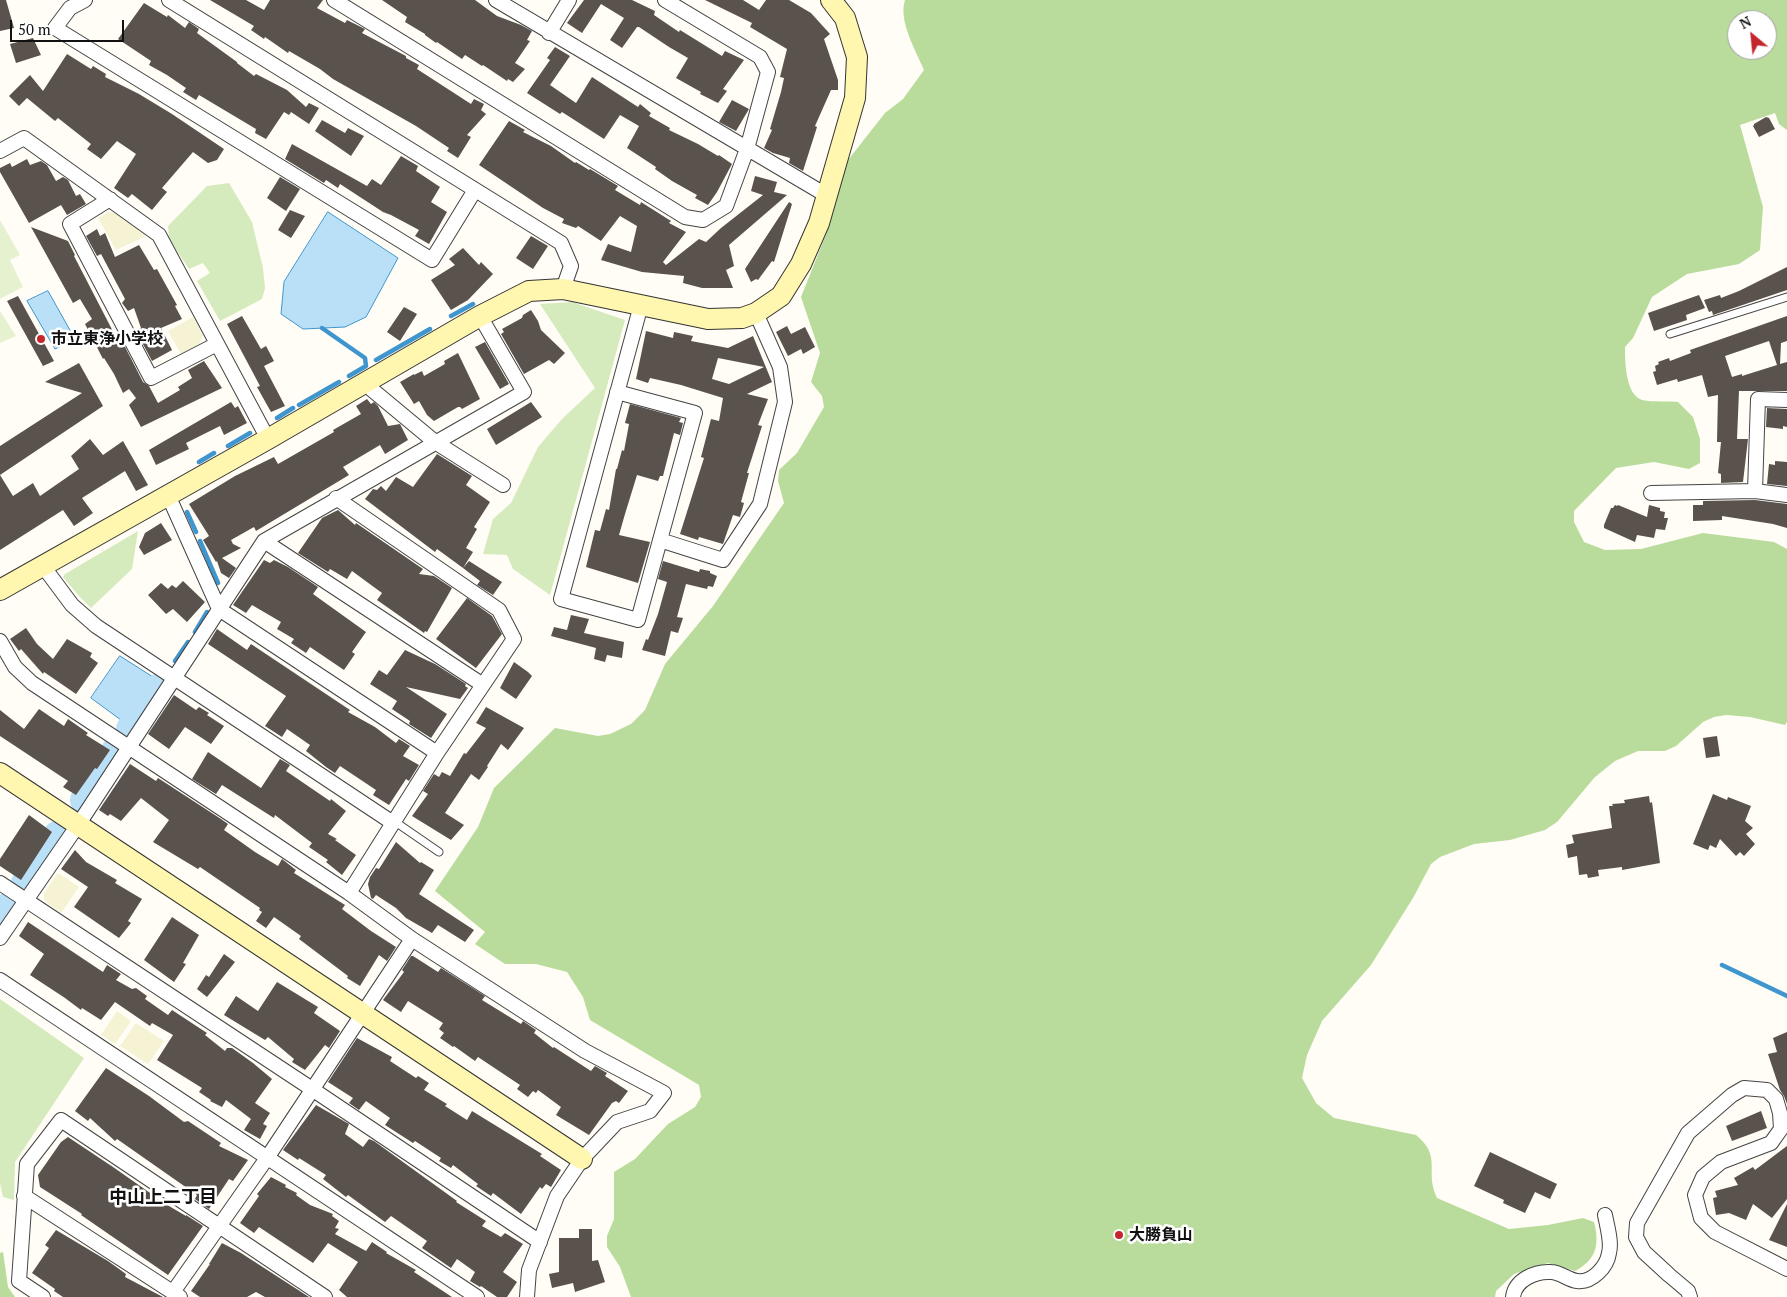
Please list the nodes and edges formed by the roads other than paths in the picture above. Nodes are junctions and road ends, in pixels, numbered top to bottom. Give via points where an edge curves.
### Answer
1 (85, 0) edge
2 (169, 0) edge
3 (334, 0) edge
4 (496, 0) edge
5 (570, 0) edge
6 (666, 0) edge
7 (831, 0) edge
8 (549, 32) junction
9 (747, 149) junction
10 (0, 151) edge
11 (475, 190) junction
12 (826, 195) junction
13 (110, 198) junction
14 (563, 288) junction
15 (1787, 297) edge
16 (641, 305) junction
17 (756, 313) junction
18 (480, 316) junction
19 (1670, 334) dead end
20 (217, 344) junction
21 (364, 384) junction
22 (617, 392) junction
23 (1787, 400) edge
24 (268, 439) junction
25 (435, 442) junction
26 (503, 485) dead end
27 (1755, 491) junction
28 (1650, 493) dead end
29 (168, 495) junction
30 (1787, 495) edge
31 (336, 498) junction
32 (660, 540) junction
33 (264, 541) junction
34 (43, 566) junction
35 (0, 590) edge
36 (219, 609) junction
37 (0, 641) edge
38 (175, 679) junction
39 (482, 684) junction
40 (130, 747) junction
41 (436, 753) junction
42 (0, 773) edge
43 (394, 822) junction
44 (78, 825) junction
45 (439, 852) dead end
46 (0, 884) edge
47 (349, 893) junction
48 (25, 900) junction
49 (0, 938) edge
50 (412, 939) junction
51 (0, 980) edge
52 (362, 1012) junction
53 (312, 1089) junction
54 (267, 1158) junction
55 (582, 1159) junction
56 (24, 1196) junction
57 (1605, 1214) dead end
58 (219, 1226) junction
59 (540, 1242) junction
60 (1787, 1269) edge
61 (177, 1294) edge
62 (43, 1297) edge
63 (325, 1297) edge
64 (477, 1297) edge
65 (527, 1297) edge
66 (1513, 1297) edge
67 (1690, 1297) edge

1 - 11 street via 70,8 55,28 432,260
2 - 11 street
3 - 9 street via 685,217 703,220 726,206
4 - 8 street
5 - 8 street
6 - 9 street via 760,57 768,72
7 - 12 street via 845,18 857,57 855,98
8 - 9 street
9 - 12 street
10 - 13 street via 24,138
11 - 14 street via 561,243 570,266
12 - 17 street via 819,223 801,264 781,296
13 - 20 street via 159,235
13 - 20 street via 70,224 151,378
14 - 16 street
14 - 18 street via 528,291
15 - 19 lane
16 - 17 street via 708,319 742,318
16 - 22 street
17 - 32 street via 780,367 785,402 760,504 723,560
18 - 21 street
18 - 25 street via 524,392
20 - 24 street
21 - 24 street
21 - 25 street
22 - 32 street via 695,413
22 - 32 street via 561,599 638,620
23 - 27 street via 1758,399
24 - 29 street
25 - 26 street
25 - 31 street
27 - 28 street
27 - 30 street
29 - 34 street
29 - 36 street
31 - 33 street
31 - 39 street via 499,610 514,639
33 - 36 street
33 - 39 street
34 - 35 street
34 - 38 street via 72,605 96,626
36 - 38 street
36 - 41 street
37 - 40 street via 15,667 32,683
38 - 40 street
38 - 43 street
39 - 41 street
40 - 44 street
40 - 47 street
41 - 43 street
42 - 44 street
43 - 45 lane
43 - 47 street
44 - 48 street
44 - 52 street
46 - 48 street
47 - 50 street
48 - 49 street
48 - 53 street
50 - 52 street
50 - 55 street via 585,1051 664,1093 650,1111 617,1122
51 - 54 street
52 - 53 street
52 - 55 street
53 - 54 street
53 - 59 street
54 - 58 street
54 - 64 street
55 - 59 street via 557,1196
56 - 58 street via 27,1164 61,1120
56 - 61 street
56 - 62 street via 19,1281
57 - 66 street via 1610,1252 1605,1266 1593,1277 1577,1282 1552,1271 1531,1275 1517,1284
58 - 61 street
58 - 63 street
59 - 65 street via 529,1270
60 - 67 street via 1715,1232 1701,1218 1695,1195 1703,1177 1721,1162 1771,1143 1781,1129 1776,1099 1767,1090 1744,1088 1688,1133 1637,1223 1636,1237 1644,1252 1688,1291

